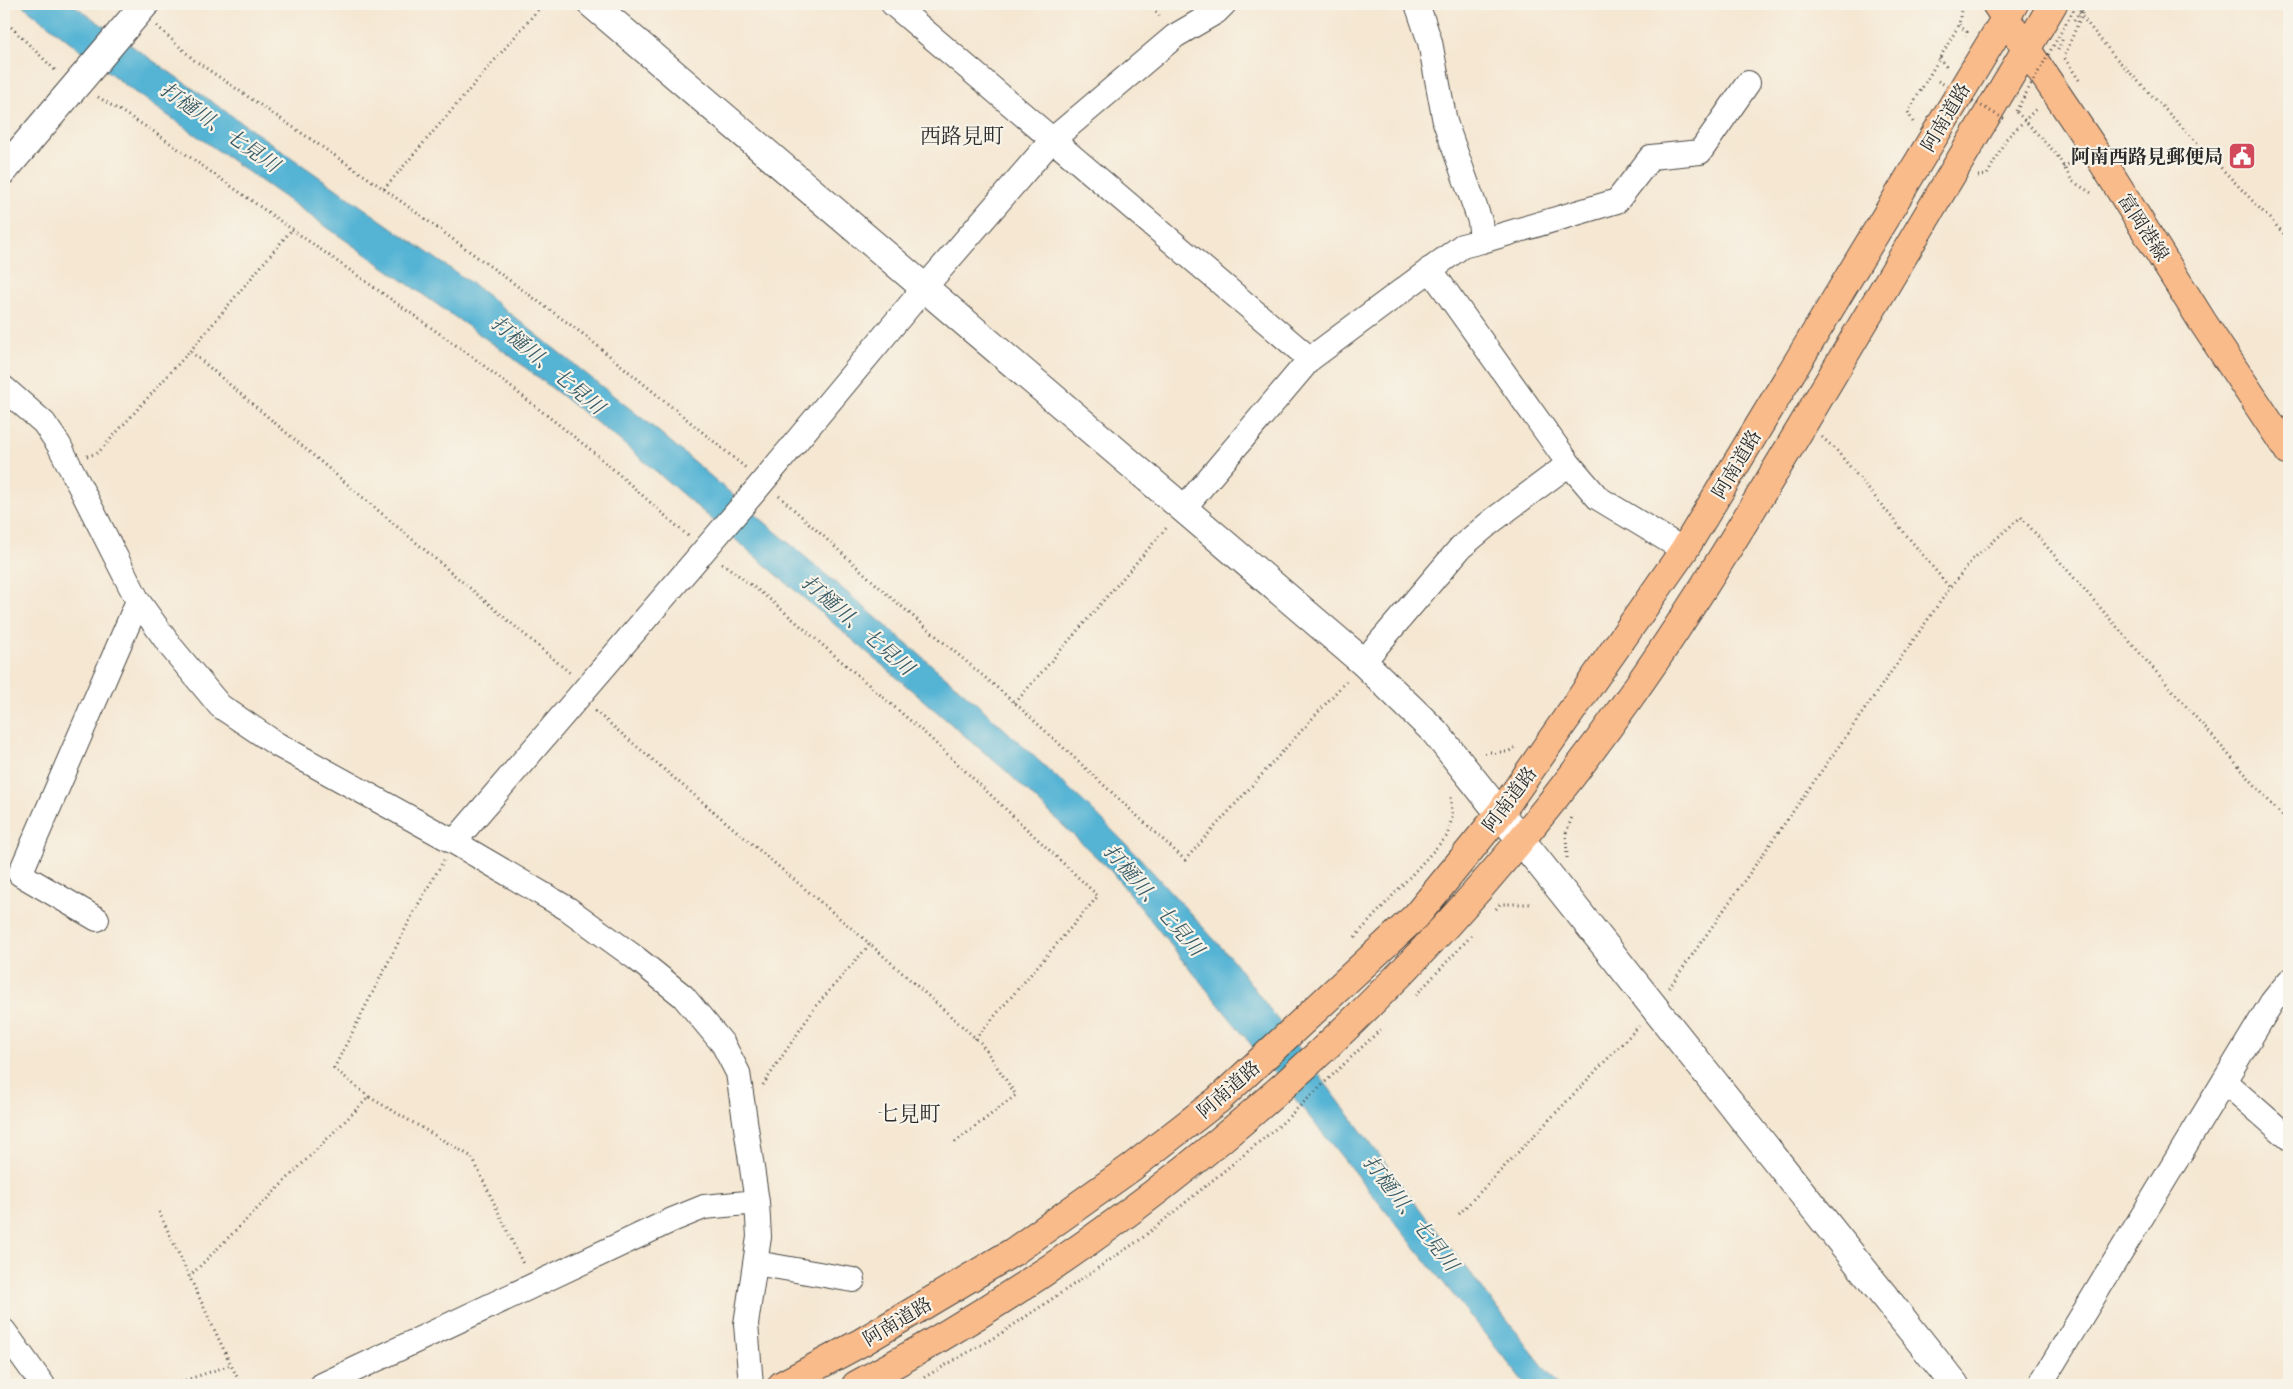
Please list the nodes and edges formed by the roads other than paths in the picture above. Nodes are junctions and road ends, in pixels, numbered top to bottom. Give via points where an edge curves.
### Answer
1 (592, 4) edge
2 (893, 4) edge
3 (1224, 4) edge
4 (1417, 4) edge
5 (2068, 5) edge
6 (2005, 8) edge
7 (139, 11) edge
8 (2026, 49) junction
9 (1748, 84) dead end
10 (1052, 140) junction
11 (4, 170) edge
12 (1482, 241) junction
13 (1430, 269) junction
14 (925, 287) junction
15 (1310, 359) junction
16 (4, 388) edge
17 (2289, 452) edge
18 (1569, 464) junction
19 (1183, 509) junction
20 (1684, 550) junction
21 (138, 601) junction
22 (1364, 662) junction
23 (1501, 812) junction
24 (1520, 841) junction
25 (454, 842) junction
26 (97, 920) dead end
27 (2289, 981) edge
28 (2225, 1082) junction
29 (2289, 1138) edge
30 (757, 1202) junction
31 (756, 1263) junction
32 (853, 1280) dead end
33 (4, 1331) edge
34 (43, 1385) edge
35 (322, 1385) edge
36 (751, 1385) edge
37 (782, 1385) edge
38 (856, 1385) edge
39 (1955, 1385) edge
40 (2040, 1385) edge

1 - 14 street
2 - 10 street
3 - 10 street via 1175,36
4 - 12 street via 1430,42 1445,122 1480,221
5 - 8 main road, 阿南道路
6 - 8 main road, 富岡港線
6 - 20 main road, 阿南道路
7 - 11 street
8 - 17 main road, 富岡港線
8 - 24 main road, 阿南道路 via 1726,554 1629,699
9 - 12 street via 1700,152 1651,157 1617,201
10 - 14 street
10 - 15 street
12 - 13 street via 1462,246
13 - 15 street
13 - 18 street
14 - 19 street
14 - 25 street via 759,487
15 - 19 street
16 - 21 street via 44,423 68,461
18 - 20 street via 1598,498
18 - 22 street via 1461,547
19 - 22 street
20 - 23 main road, 阿南道路
21 - 25 street via 220,706 278,745
21 - 26 street via 20,874
22 - 23 street via 1435,732
23 - 24 street
23 - 37 main road, 阿南道路 via 1416,916 1218,1100 1132,1167 1012,1252 862,1342
24 - 38 main road, 阿南道路 via 1341,1051 1264,1103 1145,1199 1016,1293
24 - 39 street
25 - 30 street via 568,909 684,996 723,1044 738,1073
27 - 28 street via 2272,1002
28 - 29 street
28 - 40 street
30 - 31 street via 759,1237
30 - 35 street via 704,1207
31 - 32 street
31 - 36 street via 746,1324
33 - 34 street

